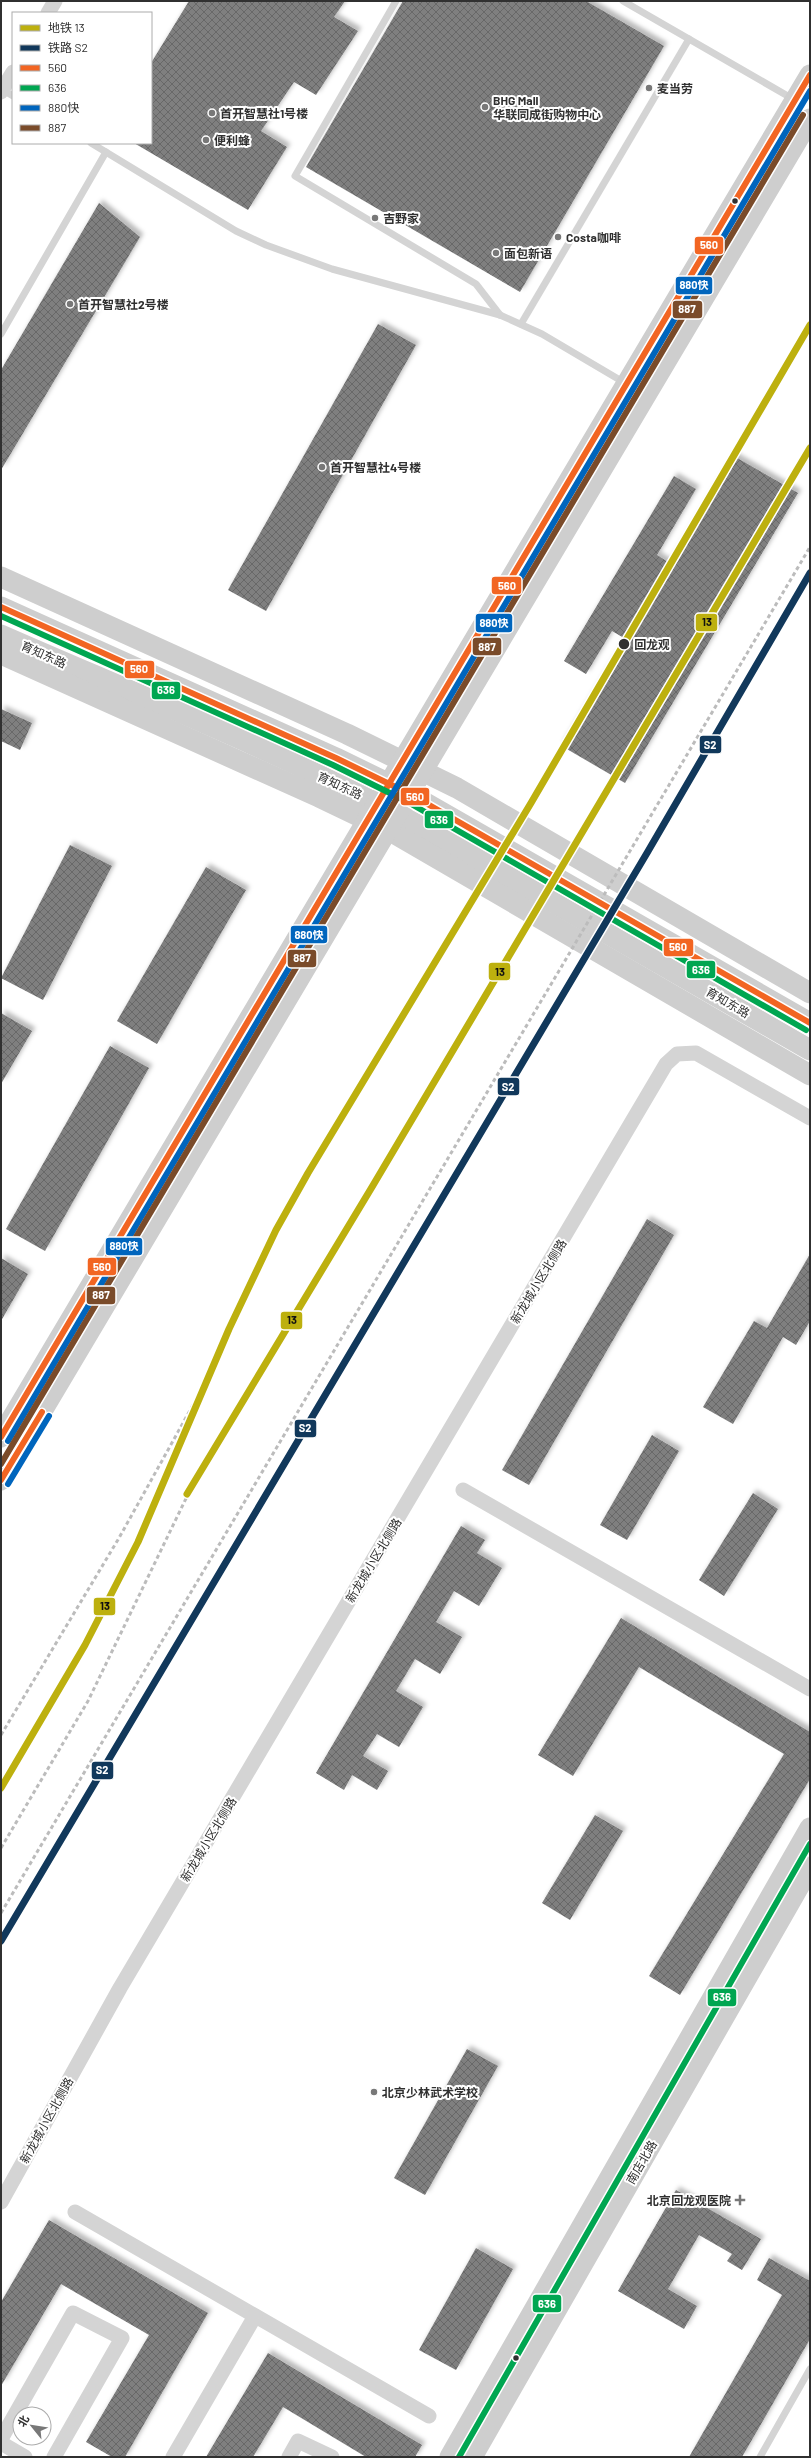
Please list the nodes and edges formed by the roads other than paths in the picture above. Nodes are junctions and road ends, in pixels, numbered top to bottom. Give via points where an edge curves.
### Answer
1 (55, 1) edge
2 (396, 1) edge
3 (623, 1) edge
4 (49, 12) edge
5 (689, 39) junction
6 (12, 75) edge
7 (810, 75) edge
8 (6, 93) edge
9 (795, 100) junction
10 (810, 119) edge
11 (93, 144) edge
12 (106, 152) junction
13 (500, 316) junction
14 (521, 324) junction
15 (1, 334) edge
16 (626, 384) junction
17 (1, 577) edge
18 (1, 607) edge
19 (1, 635) edge
20 (1, 654) edge
21 (810, 993) edge
22 (810, 1023) edge
23 (810, 1050) edge
24 (810, 1075) edge
25 (810, 1118) edge
26 (1, 1437) edge
27 (1, 1480) edge
28 (462, 1490) dead end
29 (810, 1689) edge
30 (810, 1828) edge
31 (810, 1867) edge
32 (1, 2202) edge
33 (75, 2212) dead end
34 (255, 2316) junction
35 (810, 2369) edge
36 (429, 2416) dead end
37 (1, 2439) edge
38 (1, 2443) edge
39 (26, 2457) edge
40 (54, 2457) edge
41 (173, 2457) edge
42 (289, 2457) edge
43 (332, 2457) edge
44 (450, 2457) edge
45 (472, 2457) edge
46 (760, 2457) edge

1 - 4 street
2 - 13 lane via 295,176 476,284
3 - 5 lane
5 - 9 lane
5 - 14 lane
6 - 8 street
7 - 9 main road
9 - 16 main road
10 - 27 main road
11 - 12 lane
12 - 13 lane via 236,231 266,245 332,269
12 - 15 lane
13 - 14 lane
14 - 16 lane
16 - 26 main road
17 - 21 main road via 347,734 443,781
18 - 22 main road, 育知东路 via 410,794
19 - 23 main road, 育知东路 via 288,760 368,798
20 - 24 main road via 390,831
25 - 32 street, 新龙城小区北侧路 via 696,1053 676,1054 666,1064 120,1988
28 - 29 street
30 - 44 main road, 南店北路
31 - 45 main road, 南店北路
33 - 34 street
34 - 36 street
34 - 41 street
35 - 46 lane
37 - 40 street via 73,2313 122,2338
38 - 39 street
42 - 43 street via 298,2441

